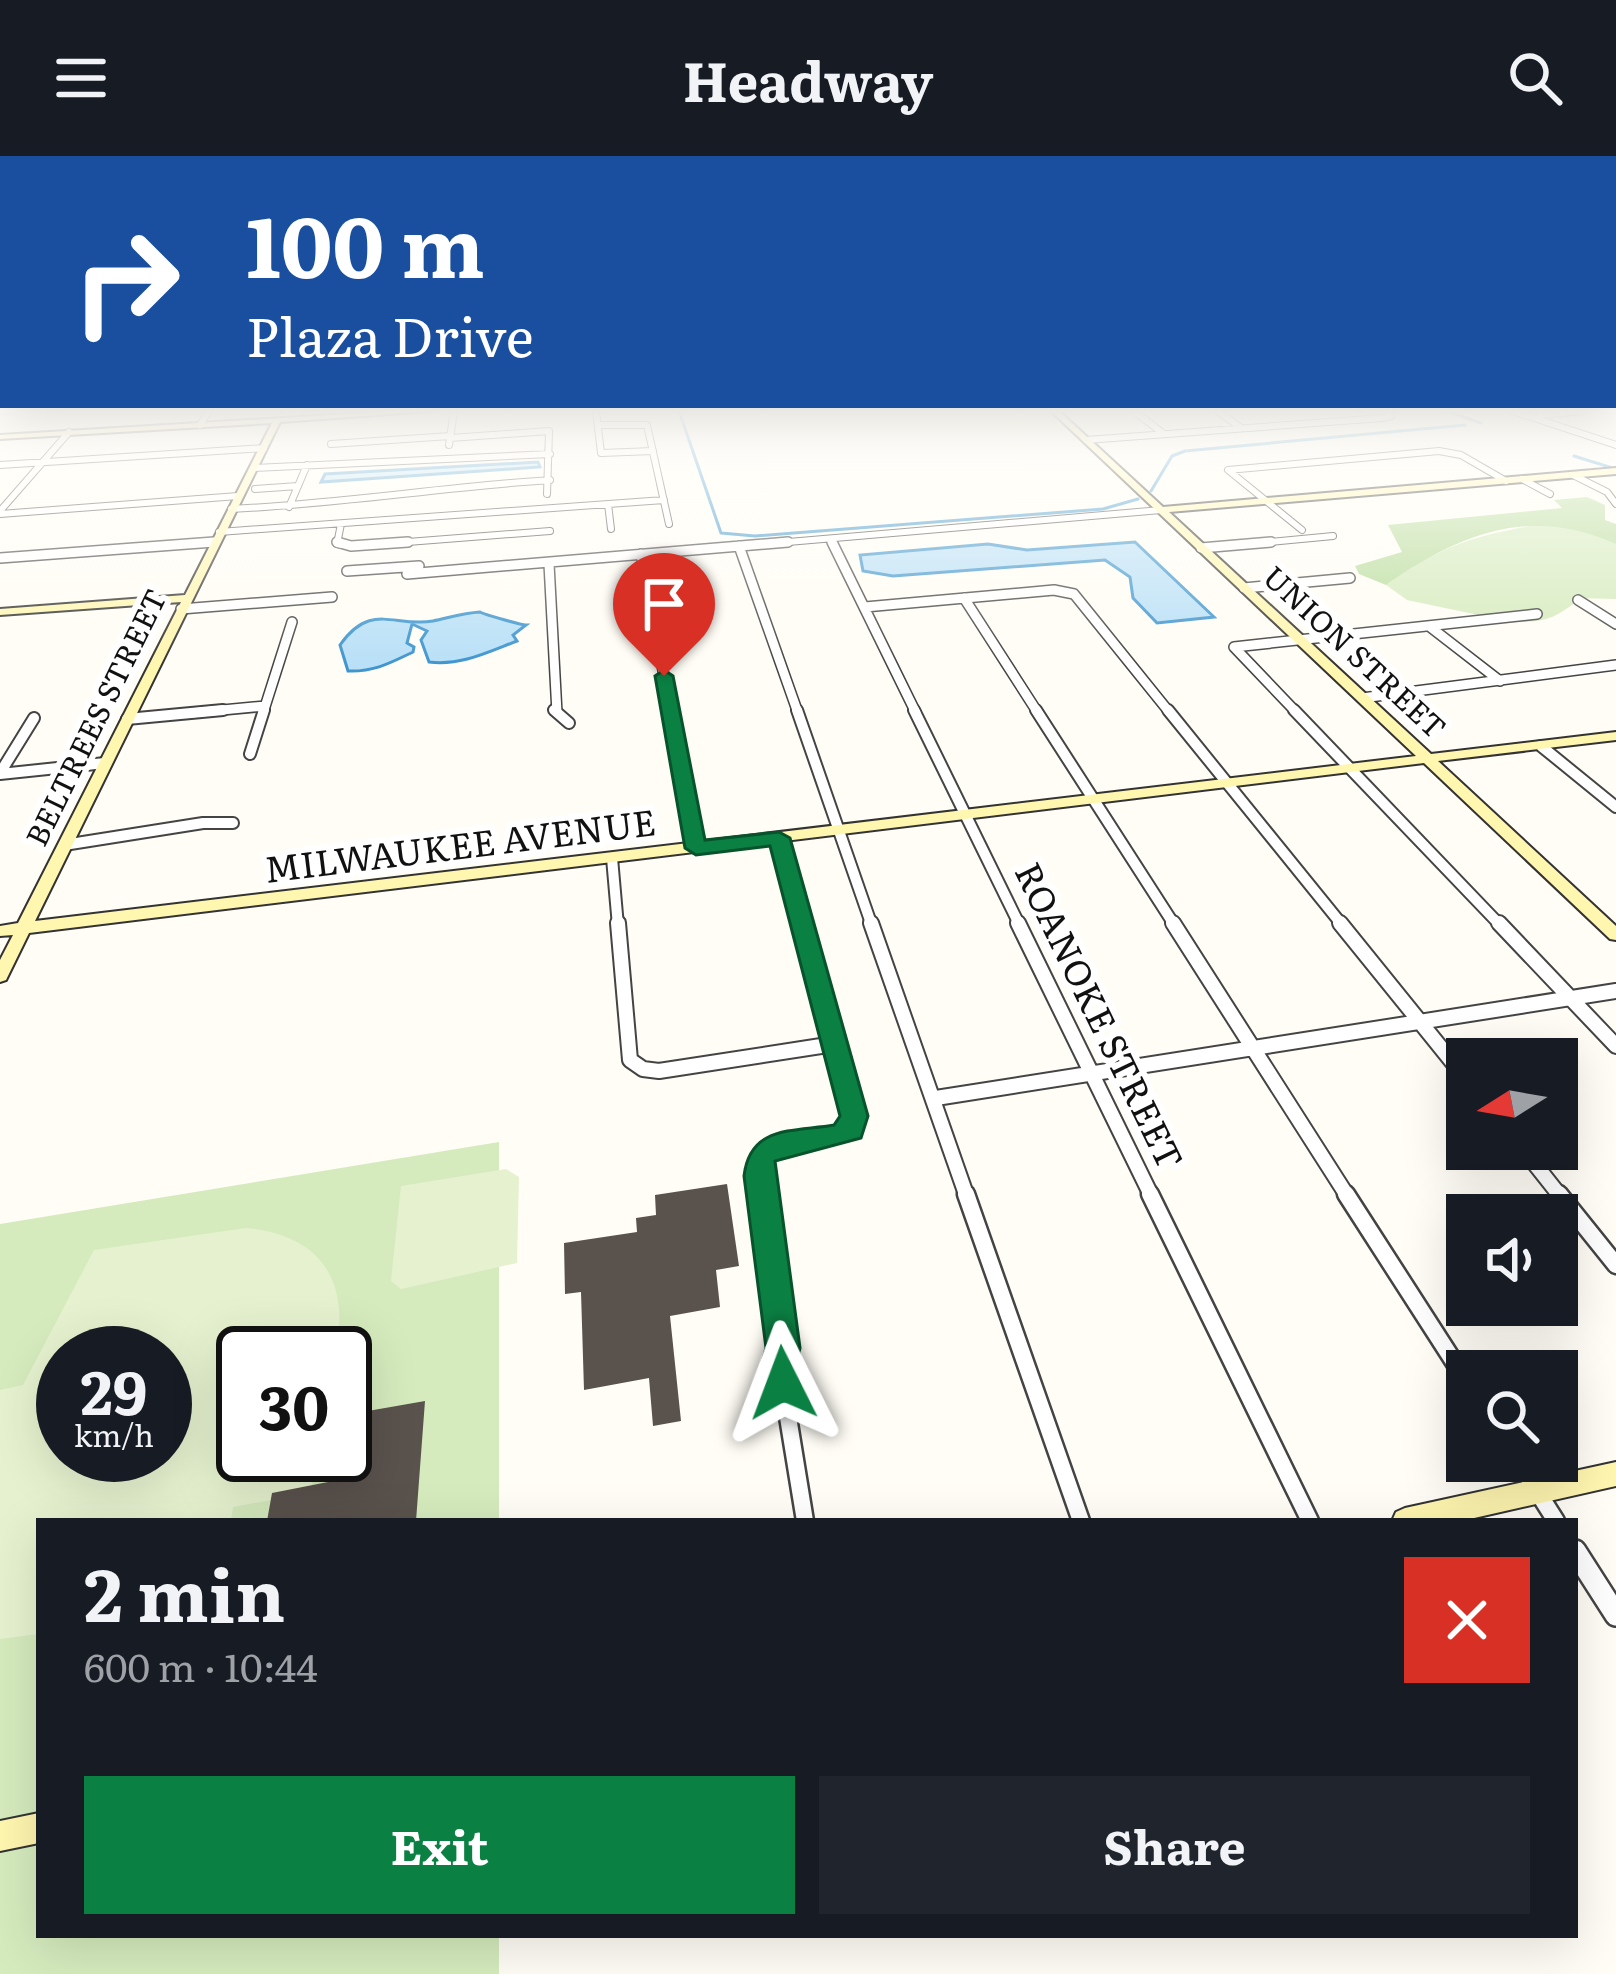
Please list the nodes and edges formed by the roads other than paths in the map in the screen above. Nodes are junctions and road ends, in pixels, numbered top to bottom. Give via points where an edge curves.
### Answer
1 (238, 496) edge
2 (294, 496) edge
3 (380, 496) edge
4 (663, 496) edge
5 (1146, 496) edge
6 (1258, 496) edge
7 (1326, 496) edge
8 (664, 500) junction
9 (1264, 501) junction
10 (234, 503) junction
11 (608, 505) junction
12 (289, 507) junction
13 (549, 509) junction
14 (1161, 510) junction
15 (0, 512) edge
16 (341, 524) junction
17 (669, 524) dead end
18 (611, 529) dead end
19 (1302, 530) dead end
20 (1333, 536) dead end
21 (216, 537) junction
22 (831, 538) junction
23 (740, 546) junction
24 (1201, 548) junction
25 (641, 554) junction
26 (0, 557) edge
27 (578, 560) junction
28 (549, 564) junction
29 (346, 572) dead end
30 (407, 574) dead end
31 (1350, 578) dead end
32 (1244, 588) junction
33 (332, 597) dead end
34 (964, 598) junction
35 (1578, 600) dead end
36 (184, 603) junction
37 (865, 607) junction
38 (0, 612) edge
39 (1537, 614) dead end
40 (292, 622) dead end
41 (1616, 624) edge
42 (1430, 626) junction
43 (1299, 639) junction
44 (1616, 665) edge
45 (1500, 681) junction
46 (1362, 698) junction
47 (265, 706) junction
48 (34, 718) dead end
49 (127, 719) junction
50 (569, 723) dead end
51 (1616, 736) edge
52 (1540, 746) junction
53 (250, 754) dead end
54 (1428, 759) junction
55 (105, 763) junction
56 (1347, 768) junction
57 (0, 774) edge
58 (1228, 785) junction
59 (1095, 801) junction
60 (1616, 807) edge
61 (967, 816) junction
62 (233, 823) dead end
63 (839, 831) junction
64 (779, 838) junction
65 (64, 845) junction
66 (696, 848) junction
67 (612, 858) junction
68 (22, 928) junction
69 (0, 931) edge
70 (1616, 935) edge
71 (0, 976) edge
72 (1616, 991) edge
73 (1570, 998) junction
74 (1420, 1022) junction
75 (834, 1044) junction
76 (1616, 1046) edge
77 (1255, 1048) junction
78 (1446, 1054) edge
79 (1094, 1073) junction
80 (936, 1098) junction
81 (1539, 1170) edge
82 (1616, 1265) edge
83 (1447, 1350) edge
84 (1616, 1474) edge
85 (1531, 1482) edge
86 (1537, 1492) junction
87 (805, 1518) edge
88 (1081, 1518) edge
89 (1309, 1518) edge
90 (1420, 1518) edge
91 (1554, 1518) edge
92 (1578, 1556) edge
93 (1616, 1616) edge
94 (36, 1829) edge
95 (0, 1836) edge

1 - 10 street, BELTREES STREET
2 - 12 street
3 - 12 street
4 - 8 street
5 - 14 street, UNION STREET
6 - 9 street
7 - 9 street
8 - 11 street
8 - 17 street
9 - 14 street
9 - 19 street
10 - 12 street
10 - 15 street
10 - 21 street, BELTREES STREET
11 - 13 street
11 - 18 street
13 - 16 street
13 - 16 street via 550,535 341,546
14 - 22 street
14 - 24 street, UNION STREET
16 - 21 street
20 - 24 street
21 - 26 street
21 - 36 street, BELTREES STREET
22 - 23 street
22 - 37 street, ROANOKE STREET
23 - 25 street
23 - 63 street
24 - 32 street, UNION STREET
25 - 27 street
25 - 66 street
27 - 28 street
27 - 29 street
28 - 30 street
28 - 50 street via 554,710
31 - 32 street
32 - 43 street, UNION STREET
33 - 36 street
34 - 37 street
34 - 58 street via 1074,594
34 - 59 street
35 - 41 street
36 - 38 street
36 - 49 street, BELTREES STREET
37 - 61 street, ROANOKE STREET
39 - 42 street
40 - 47 street
42 - 43 street
42 - 45 street
43 - 46 street, UNION STREET
43 - 56 street via 1234,647
44 - 45 street
45 - 46 street
46 - 54 street, UNION STREET
47 - 49 street
47 - 53 street
48 - 57 street
49 - 55 street, BELTREES STREET
51 - 52 street, MILWAUKEE AVENUE
52 - 54 street, MILWAUKEE AVENUE
52 - 60 street
54 - 56 street, MILWAUKEE AVENUE
54 - 70 street, UNION STREET
55 - 57 street
55 - 65 street, BELTREES STREET
56 - 58 street, MILWAUKEE AVENUE
56 - 73 street
58 - 59 street, MILWAUKEE AVENUE
58 - 74 street
59 - 61 street, MILWAUKEE AVENUE
59 - 77 street
61 - 63 street, MILWAUKEE AVENUE
61 - 79 street, ROANOKE STREET
62 - 65 street
63 - 64 street, MILWAUKEE AVENUE
63 - 80 street
64 - 66 street, MILWAUKEE AVENUE
64 - 75 street
65 - 68 street, BELTREES STREET
66 - 67 street, MILWAUKEE AVENUE
67 - 68 street, MILWAUKEE AVENUE
67 - 75 street via 630,1060 659,1071
68 - 69 street, MILWAUKEE AVENUE
68 - 71 street, BELTREES STREET
72 - 73 street
73 - 74 street
73 - 76 street
74 - 77 street
74 - 78 street
75 - 87 street via 851,1130 771,1148 761,1156 759,1176
77 - 79 street
77 - 83 street
79 - 80 street
79 - 89 street, ROANOKE STREET
80 - 88 street
81 - 82 street
84 - 86 street
85 - 86 street
86 - 90 street
86 - 91 street
92 - 93 street
94 - 95 street

